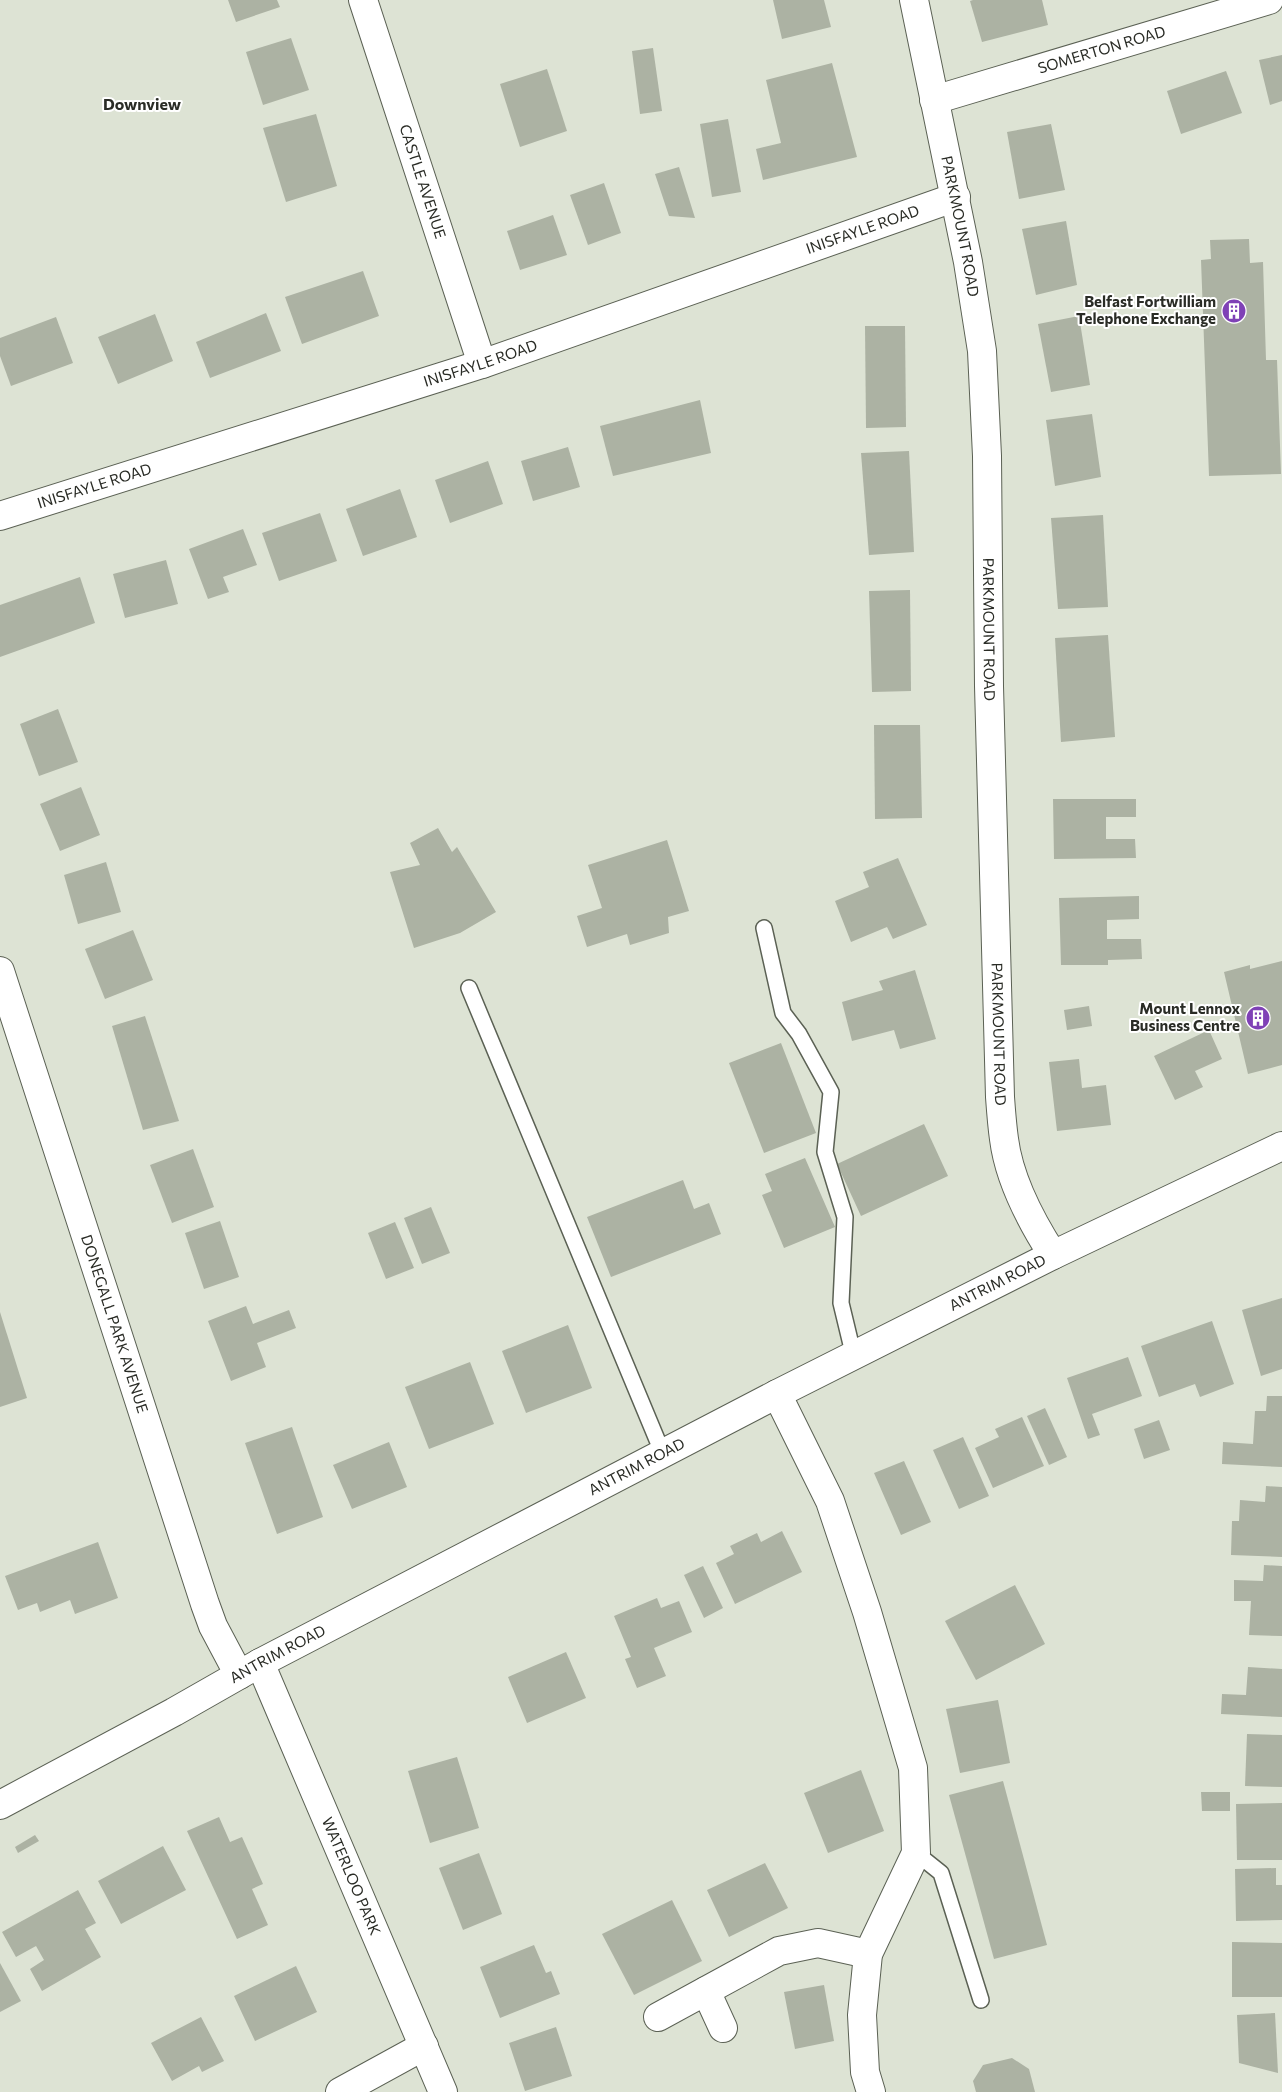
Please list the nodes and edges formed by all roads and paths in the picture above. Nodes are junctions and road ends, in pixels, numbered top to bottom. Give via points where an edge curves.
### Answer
1 (363, 0) edge
2 (914, 0) edge
3 (1269, 0) edge
4 (934, 100) junction
5 (956, 197) junction
6 (482, 364) junction
7 (0, 516) edge
8 (764, 928) dead end
9 (0, 971) edge
10 (469, 988) dead end
11 (1282, 1146) edge
12 (1053, 1255) junction
13 (854, 1356) junction
14 (777, 1394) junction
15 (663, 1454) junction
16 (249, 1669) junction
17 (0, 1805) edge
18 (916, 1853) junction
19 (868, 1954) junction
20 (706, 1991) junction
21 (981, 2000) dead end
22 (658, 2017) dead end
23 (723, 2028) dead end
24 (424, 2046) junction
25 (340, 2092) edge
26 (443, 2092) edge
27 (871, 2092) edge

1 - 6 street, CASTLE AVENUE
2 - 4 street, PARKMOUNT ROAD
3 - 4 street, SOMERTON ROAD
4 - 5 street, PARKMOUNT ROAD
5 - 6 street, INISFAYLE ROAD
5 - 12 street, PARKMOUNT ROAD via 982,351 1000,1097 1004,1141 1018,1188 1035,1227
6 - 7 street, INISFAYLE ROAD
8 - 13 lane via 784,1013 831,1092 825,1152 845,1217 841,1303
9 - 16 street, DONEGALL PARK AVENUE via 205,1604 214,1626
10 - 15 lane
11 - 12 street, ANTRIM ROAD
12 - 13 street, ANTRIM ROAD
13 - 14 street, ANTRIM ROAD
14 - 15 street, ANTRIM ROAD
14 - 18 street via 830,1501 867,1612 913,1768
15 - 16 street, ANTRIM ROAD
16 - 17 street, ANTRIM ROAD
16 - 24 street, WATERLOO PARK
18 - 19 street
18 - 21 lane via 941,1873
19 - 20 street via 818,1943 778,1951
19 - 27 street via 862,2015 866,2072
20 - 22 street
20 - 23 street
24 - 25 street
24 - 26 street, WATERLOO PARK

